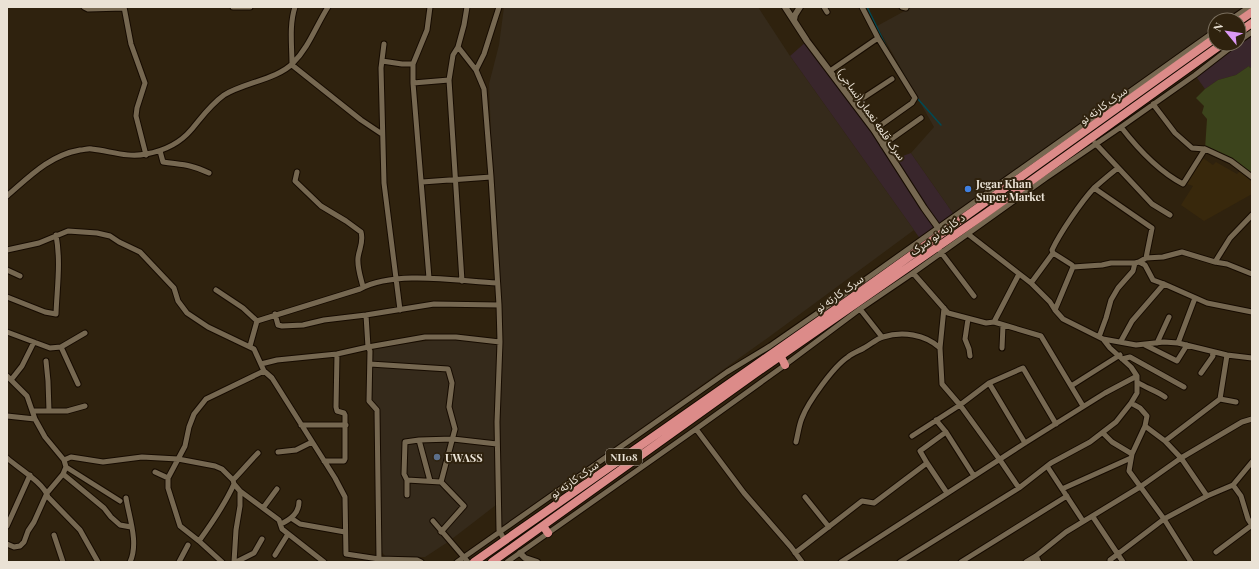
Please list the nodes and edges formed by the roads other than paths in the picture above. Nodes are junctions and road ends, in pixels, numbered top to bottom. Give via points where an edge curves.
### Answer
1 (84, 7) edge
2 (233, 7) edge
3 (250, 7) edge
4 (295, 7) edge
5 (328, 7) edge
6 (430, 7) edge
7 (467, 7) edge
8 (499, 7) edge
9 (785, 7) edge
10 (800, 7) edge
11 (862, 7) edge
12 (124, 8) edge
13 (794, 20) junction
14 (1207, 37) edge
15 (878, 38) junction
16 (384, 44) dead end
17 (1207, 44) edge
18 (458, 47) junction
19 (1211, 52) edge
20 (1224, 52) edge
21 (382, 61) junction
22 (292, 64) junction
23 (413, 64) junction
24 (476, 70) junction
25 (830, 71) junction
26 (892, 79) dead end
27 (449, 80) junction
28 (413, 83) junction
29 (854, 104) junction
30 (1153, 104) junction
31 (921, 118) dead end
32 (1121, 127) junction
33 (874, 130) junction
34 (382, 134) junction
35 (1095, 143) junction
36 (883, 145) junction
37 (1205, 149) junction
38 (160, 150) junction
39 (146, 154) junction
40 (1118, 168) junction
41 (297, 172) dead end
42 (209, 173) dead end
43 (491, 177) junction
44 (1252, 177) edge
45 (455, 180) junction
46 (422, 182) junction
47 (1094, 188) junction
48 (7, 196) edge
49 (1013, 197) junction
50 (1170, 215) dead end
51 (1252, 216) edge
52 (967, 221) junction
53 (940, 230) junction
54 (968, 234) junction
55 (56, 235) junction
56 (7, 250) edge
57 (939, 250) junction
58 (1053, 253) junction
59 (1146, 258) junction
60 (1137, 262) junction
61 (1215, 262) junction
62 (1073, 268) junction
63 (7, 270) edge
64 (913, 273) junction
65 (1019, 274) junction
66 (1252, 274) edge
67 (20, 276) dead end
68 (429, 278) junction
69 (396, 280) junction
70 (462, 281) junction
71 (497, 283) junction
72 (1032, 283) junction
73 (1164, 284) junction
74 (363, 287) junction
75 (216, 290) dead end
76 (974, 296) dead end
77 (7, 298) edge
78 (1195, 298) junction
79 (499, 305) junction
80 (944, 308) junction
81 (860, 309) junction
82 (400, 310) junction
83 (1055, 310) junction
84 (1252, 312) edge
85 (275, 314) junction
86 (366, 315) junction
87 (1170, 317) dead end
88 (968, 319) junction
89 (256, 320) junction
90 (994, 322) junction
91 (1003, 325) junction
92 (7, 332) edge
93 (85, 333) dead end
94 (882, 337) junction
95 (1101, 338) junction
96 (1121, 341) junction
97 (34, 342) junction
98 (500, 342) junction
99 (1157, 343) junction
100 (1178, 343) junction
101 (1145, 344) junction
102 (1187, 345) junction
103 (250, 346) junction
104 (61, 347) junction
105 (368, 347) junction
106 (940, 348) junction
107 (1002, 348) dead end
108 (775, 351) junction
109 (1212, 352) junction
110 (337, 354) junction
111 (970, 356) dead end
112 (1227, 356) junction
113 (1121, 357) junction
114 (1252, 358) edge
115 (46, 361) dead end
116 (261, 364) junction
117 (370, 364) junction
118 (785, 366) junction
119 (264, 370) junction
120 (1201, 372) dead end
121 (7, 376) edge
122 (1137, 379) junction
123 (11, 380) junction
124 (989, 383) junction
125 (78, 384) dead end
126 (1071, 386) junction
127 (1184, 387) dead end
128 (721, 394) junction
129 (1165, 397) dead end
130 (1220, 399) junction
131 (1236, 402) dead end
132 (1131, 404) junction
133 (960, 405) junction
134 (85, 406) dead end
135 (1083, 406) junction
136 (33, 411) junction
137 (49, 411) junction
138 (7, 416) edge
139 (35, 419) junction
140 (1252, 419) edge
141 (936, 420) junction
142 (1056, 424) junction
143 (301, 425) junction
144 (346, 425) junction
145 (1145, 426) junction
146 (696, 429) junction
147 (946, 432) junction
148 (1103, 433) junction
149 (912, 436) dead end
150 (453, 439) junction
151 (419, 440) junction
152 (1165, 441) junction
153 (312, 442) junction
154 (796, 442) dead end
155 (1025, 443) junction
156 (497, 444) junction
157 (278, 452) dead end
158 (258, 453) dead end
159 (1132, 456) junction
160 (7, 458) edge
161 (1181, 458) junction
162 (178, 459) junction
163 (64, 460) junction
164 (1000, 460) junction
165 (324, 461) junction
166 (1252, 462) edge
167 (926, 463) junction
168 (1047, 466) junction
169 (66, 467) junction
170 (155, 472) dead end
171 (63, 474) junction
172 (30, 475) junction
173 (974, 476) junction
174 (168, 478) junction
175 (407, 480) junction
176 (430, 481) junction
177 (233, 482) junction
178 (441, 482) junction
179 (1233, 485) junction
180 (1140, 487) junction
181 (1019, 488) junction
182 (277, 489) dead end
183 (1062, 489) junction
184 (240, 491) junction
185 (46, 493) junction
186 (947, 493) junction
187 (407, 495) dead end
188 (1067, 496) junction
189 (1207, 496) junction
190 (805, 497) dead end
191 (126, 498) dead end
192 (120, 501) dead end
193 (299, 502) dead end
194 (263, 508) junction
195 (1093, 517) junction
196 (1250, 517) edge
197 (291, 518) junction
198 (1164, 519) junction
199 (433, 521) dead end
200 (1083, 521) junction
201 (8, 522) edge
202 (282, 524) junction
203 (1252, 525) edge
204 (543, 526) junction
205 (131, 527) junction
206 (829, 527) junction
207 (345, 532) junction
208 (441, 532) junction
209 (500, 532) junction
210 (548, 533) junction
211 (288, 534) junction
212 (54, 535) dead end
213 (262, 539) dead end
214 (199, 541) junction
215 (505, 541) junction
216 (7, 544) edge
217 (188, 545) dead end
218 (1216, 552) dead end
219 (520, 553) junction
220 (795, 553) junction
221 (1119, 554) junction
222 (275, 555) dead end
223 (1036, 556) junction
224 (464, 557) junction
225 (379, 559) junction
226 (1109, 561) edge
227 (63, 562) edge
228 (98, 562) edge
229 (130, 562) edge
230 (179, 562) edge
231 (222, 562) edge
232 (235, 562) edge
233 (324, 562) edge
234 (421, 562) edge
235 (457, 562) edge
236 (468, 562) edge
237 (474, 562) edge
238 (492, 562) edge
239 (507, 562) edge
240 (537, 562) edge
241 (802, 562) edge
242 (841, 562) edge
243 (900, 562) edge
244 (961, 562) edge
245 (1026, 562) edge
246 (1033, 562) edge
247 (1039, 562) edge
248 (1123, 562) edge
249 (1190, 562) edge

1 - 12 street
2 - 3 street
4 - 22 street
5 - 22 street via 308,44
6 - 23 street via 427,30
7 - 18 street
8 - 24 street via 484,54
9 - 13 street, سرک قلعه نعمان(نساجی)
10 - 13 street
11 - 15 street
12 - 39 street via 131,44 145,83 136,116
13 - 25 street, سرک قلعه نعمان(نساجی) via 795,25
14 - 53 street
15 - 25 street
15 - 33 street via 915,98 912,103
16 - 21 street
17 - 52 highway, سرک کارته نو / NH08
18 - 24 street
18 - 27 street via 453,55
19 - 49 highway, د کارته نو سړک / NH08
20 - 30 street
21 - 23 street
21 - 34 street
22 - 34 street
22 - 38 street via 273,76 225,94 208,108 181,140
23 - 28 street
24 - 43 street via 484,89
25 - 29 street, سرک قلعه نعمان(نساجی)
26 - 29 street
27 - 28 street
27 - 45 street
28 - 46 street
29 - 33 street, سرک قلعه نعمان(نساجی)
30 - 32 street
30 - 37 street via 1175,133 1192,148
31 - 36 street
32 - 35 street
32 - 37 street via 1148,158 1170,177 1183,184
33 - 36 street, سرک قلعه نعمان(نساجی)
34 - 69 street via 384,183
35 - 40 street
35 - 49 street
36 - 53 street, سرک قلعه نعمان(نساجی)
37 - 44 street via 1231,161
38 - 39 street
38 - 42 street via 163,162 196,166
39 - 48 street via 111,153 91,149 67,152 49,161
40 - 47 street
40 - 50 street via 1152,204
41 - 74 street via 295,181 321,206 361,232 362,244 358,264
43 - 45 street
43 - 71 street
45 - 46 street
45 - 70 street
46 - 68 street
47 - 58 street via 1056,242
47 - 59 street via 1152,228
49 - 52 highway, د کارته نو سړک / NH08
49 - 54 street
51 - 61 street via 1230,238
52 - 53 highway, سرک کارته نو / NH08
52 - 57 highway, د کارته نو سړک / NH08
53 - 108 highway, سرک کارته نو / NH08
54 - 57 street
54 - 65 street
55 - 56 street via 39,243
55 - 77 street via 60,265 56,314
55 - 103 street via 68,231 97,233 110,236 140,252 171,284 178,301 187,313 208,327
57 - 64 street
57 - 76 street
57 - 108 highway, د کارته نو سړک / NH08
58 - 62 street
58 - 72 street
59 - 60 street
59 - 61 street via 1182,252
60 - 62 street
60 - 73 street via 1145,265 1153,280
60 - 95 street via 1112,300
61 - 66 street
62 - 83 street
63 - 67 street
64 - 80 street
64 - 81 street
65 - 72 street
65 - 90 street
68 - 69 street
68 - 70 street
69 - 74 street
69 - 82 street
70 - 71 street
71 - 79 street
72 - 83 street
73 - 78 street
73 - 96 street via 1132,321
74 - 85 street
75 - 89 street
78 - 84 street
78 - 100 street
79 - 82 street via 440,304
79 - 98 street
80 - 88 street via 948,313
80 - 106 street
81 - 94 street
81 - 118 street
82 - 86 street
83 - 95 street via 1072,324
85 - 86 street via 278,324 282,326
85 - 89 street
86 - 105 street
87 - 99 street
88 - 90 street
88 - 111 street via 965,339
89 - 103 street
90 - 91 street
91 - 107 street
91 - 126 street via 1041,336
92 - 97 street
93 - 104 street
94 - 106 street via 910,334 933,341
94 - 154 street via 848,356 839,365 810,402 799,425
95 - 96 street
95 - 113 street
96 - 101 street via 1136,345
97 - 104 street via 50,348
97 - 123 street via 22,366
98 - 105 street via 456,337 425,338
98 - 156 street
99 - 100 street
99 - 101 street
100 - 102 street
101 - 102 street via 1177,361
102 - 109 street
103 - 116 street
104 - 125 street
105 - 110 street
105 - 117 street
106 - 133 street via 942,384
108 - 118 highway
108 - 128 highway, سرک کارته نو / NH08
108 - 209 street via 727,372
109 - 112 street
109 - 120 street via 1213,356
110 - 116 street
110 - 144 street via 336,410 345,414
112 - 114 street
112 - 130 street
113 - 122 street via 1131,367
113 - 126 street
113 - 127 street via 1130,357
115 - 137 street
116 - 119 street
117 - 150 street via 448,369 452,383 449,407 455,429
117 - 225 street via 369,401 377,410
118 - 146 street
119 - 143 street via 272,378
119 - 162 street via 206,399 194,414 185,446
121 - 123 street
122 - 129 street via 1146,388
122 - 132 street via 1137,393
122 - 135 street
123 - 136 street via 27,396
124 - 133 street
124 - 142 street via 1023,368
124 - 155 street
126 - 135 street
128 - 204 highway, سرک کارته نو / NH08
128 - 215 highway, سرک کارته نو / NH08
130 - 131 street
130 - 152 street
132 - 145 street via 1140,408 1146,416
132 - 148 street
133 - 141 street
133 - 164 street
134 - 137 street via 67,411
135 - 142 street
136 - 137 street
136 - 139 street
138 - 139 street
139 - 163 street via 44,436
140 - 161 street via 1242,422
141 - 147 street
141 - 149 street
142 - 155 street
143 - 144 street
143 - 153 street
144 - 165 street via 344,460
145 - 152 street
145 - 159 street
146 - 210 street
146 - 220 street via 744,493
147 - 167 street via 920,451
147 - 173 street
148 - 159 street
148 - 168 street
150 - 151 street
150 - 156 street
150 - 178 street
151 - 175 street via 405,442 404,474
151 - 176 street
152 - 161 street
153 - 157 street via 296,450
153 - 165 street
155 - 164 street
156 - 209 street
158 - 177 street
159 - 180 street via 1129,471
159 - 183 street
160 - 172 street
161 - 180 street
161 - 189 street
162 - 163 street via 142,457 103,462 71,457
162 - 174 street
162 - 177 street via 222,469
163 - 169 street
164 - 173 street
164 - 181 street
165 - 207 street via 345,497
166 - 179 street
167 - 186 street
167 - 206 street via 874,503 862,501
168 - 181 street
168 - 183 street
169 - 171 street
169 - 192 street
170 - 174 street
171 - 185 street
171 - 205 street via 104,508 120,525
172 - 185 street
172 - 201 street
173 - 186 street
174 - 214 street via 168,488 180,526
175 - 176 street
175 - 187 street
176 - 178 street
177 - 184 street
177 - 214 street via 222,507
178 - 208 street via 464,506
179 - 189 street
179 - 196 street
180 - 195 street
180 - 198 street
181 - 243 street
182 - 194 street
183 - 188 street
184 - 194 street
184 - 232 street
185 - 216 street via 24,542 14,547
185 - 228 street via 80,530
186 - 242 street
188 - 200 street
188 - 244 street
189 - 198 street
190 - 206 street
191 - 205 street
193 - 197 street via 299,508
194 - 202 street
195 - 200 street
195 - 221 street
196 - 203 street
197 - 202 street
197 - 207 street via 300,524
198 - 221 street
198 - 249 street
199 - 208 street
200 - 223 street
202 - 211 street via 282,528
203 - 218 street
204 - 210 highway
204 - 238 highway, سرک کارته نو / NH08
205 - 229 street via 134,541 133,557
206 - 220 street
207 - 225 street via 346,554
208 - 224 street
209 - 215 street
209 - 224 street
210 - 219 street
211 - 222 street
211 - 233 street
212 - 227 street
213 - 232 street via 254,553
214 - 231 street
215 - 237 highway, سرک کارته نو / NH08
217 - 230 street
219 - 239 street
219 - 240 street via 525,558
220 - 241 street
221 - 226 street
221 - 248 street
223 - 245 street
223 - 246 street
223 - 247 street
224 - 235 street
224 - 236 street
225 - 234 street

